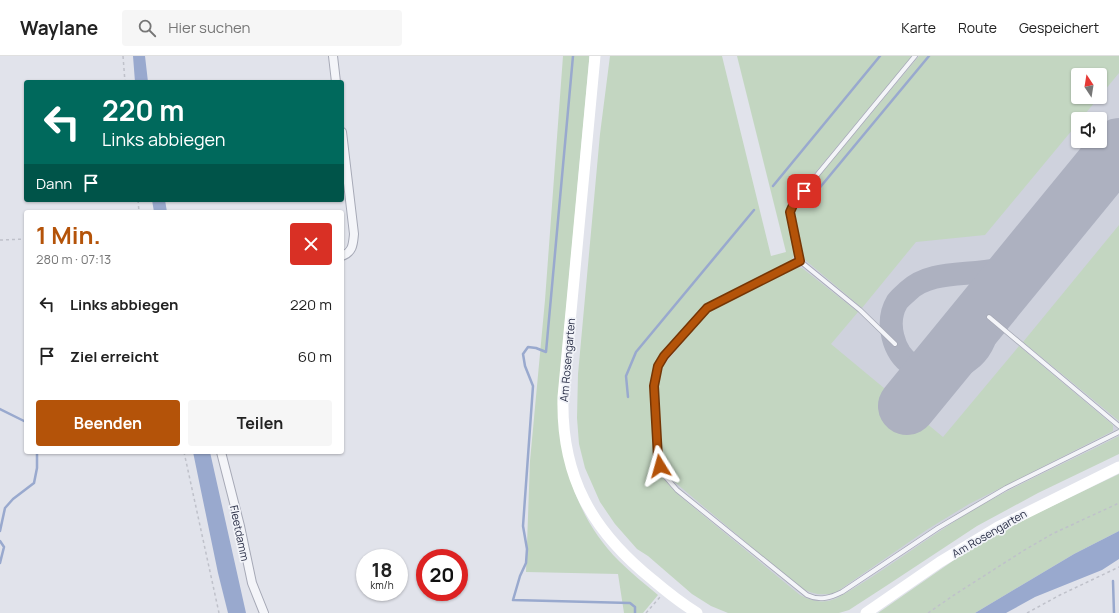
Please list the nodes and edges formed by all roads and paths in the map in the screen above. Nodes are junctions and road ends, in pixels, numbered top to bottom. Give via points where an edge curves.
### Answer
1 (123, 56) edge
2 (333, 56) edge
3 (595, 56) edge
4 (915, 56) edge
5 (125, 80) edge
6 (336, 80) edge
7 (344, 149) edge
8 (24, 239) edge
9 (0, 240) edge
10 (344, 255) edge
11 (800, 261) junction
12 (989, 317) dead end
13 (895, 344) dead end
14 (1119, 426) edge
15 (1119, 432) edge
16 (184, 454) edge
17 (221, 454) edge
18 (1119, 466) edge
19 (1119, 503) edge
20 (1119, 567) edge
21 (219, 613) edge
22 (264, 613) edge
23 (697, 613) edge
24 (866, 613) edge
25 (928, 613) edge
26 (1027, 613) edge

1 - 5 path
2 - 6 street
3 - 23 main road, Am Rosengarten via 563,397 566,445 578,488 604,532 642,571
4 - 11 lane via 792,207 790,217
7 - 10 street via 354,234 352,247
8 - 9 path
11 - 13 lane via 860,310
11 - 15 lane via 707,308 664,356 658,366 654,386 658,458 664,475 677,490 806,595 812,598 826,598 842,592 999,491
12 - 14 lane
16 - 21 path
17 - 22 street, Fleetdamm via 252,583
18 - 24 main road, Am Rosengarten via 998,526
19 - 25 path via 1052,534
20 - 26 path

